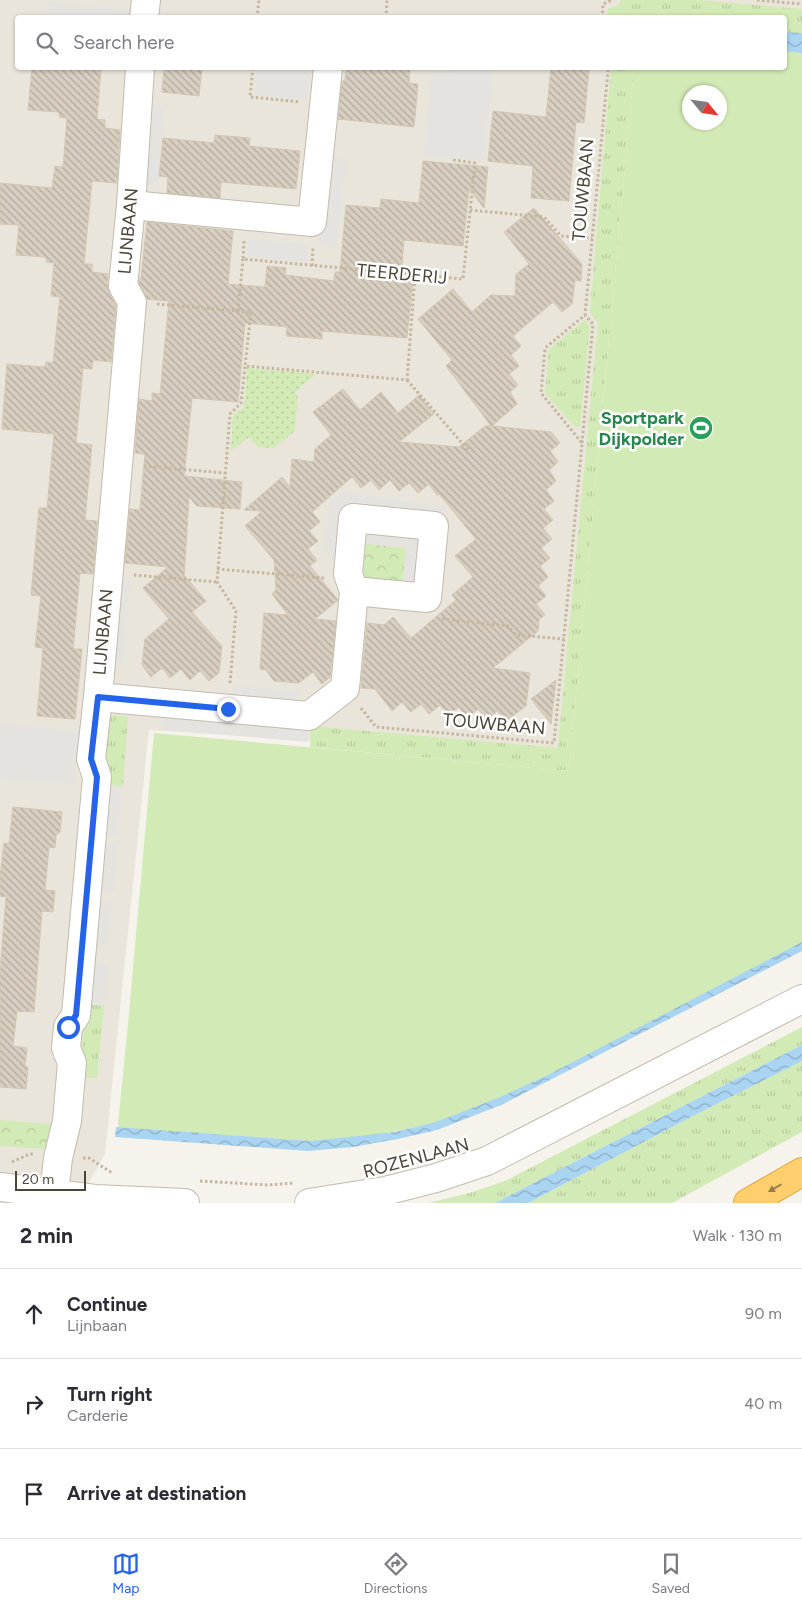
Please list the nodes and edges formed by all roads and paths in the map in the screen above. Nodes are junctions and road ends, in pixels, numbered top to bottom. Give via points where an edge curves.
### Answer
1 (146, 0) edge
2 (258, 0) edge
3 (388, 0) edge
4 (612, 0) edge
5 (757, 0) edge
6 (802, 4) edge
7 (144, 15) edge
8 (257, 15) edge
9 (386, 15) edge
10 (602, 15) edge
11 (140, 70) edge
12 (253, 70) edge
13 (328, 70) edge
14 (607, 70) edge
15 (324, 105) junction
16 (454, 157) dead end
17 (131, 205) junction
18 (470, 210) junction
19 (247, 217) junction
20 (592, 238) junction
21 (242, 259) junction
22 (415, 275) junction
23 (132, 302) junction
24 (238, 311) junction
25 (585, 315) junction
26 (244, 366) junction
27 (407, 380) junction
28 (582, 443) junction
29 (470, 452) dead end
30 (118, 464) junction
31 (225, 473) junction
32 (217, 569) junction
33 (108, 572) junction
34 (216, 582) junction
35 (352, 586) junction
36 (428, 598) junction
37 (564, 639) junction
38 (345, 688) junction
39 (98, 697) junction
40 (228, 709) junction
41 (802, 999) edge
42 (58, 1158) junction
43 (802, 1172) edge
44 (2, 1176) edge
45 (119, 1176) dead end
46 (188, 1192) edge
47 (54, 1193) junction
48 (302, 1193) edge
49 (748, 1203) edge

1 - 7 street
2 - 8 path
3 - 9 path
4 - 10 path via 604,4
5 - 6 path
11 - 17 street, LIJNBAAN
12 - 15 path via 250,97
13 - 15 street
14 - 20 path, TOUWBAAN
15 - 19 street via 312,222
16 - 18 path, TEERDERIJ via 454,160 475,163
17 - 19 street
17 - 23 street, LIJNBAAN via 123,286
18 - 20 path via 544,217 561,236
18 - 22 path, TEERDERIJ via 463,279
19 - 21 path
20 - 25 path, TOUWBAAN
21 - 22 path, TEERDERIJ
21 - 24 path
22 - 27 path
23 - 24 path
23 - 30 street, LIJNBAAN
24 - 26 path via 251,312
25 - 28 path, TOUWBAAN via 593,324
25 - 28 path via 545,348 541,393
26 - 27 path
26 - 31 path via 241,403 230,414
27 - 29 path
28 - 37 path, TOUWBAAN
30 - 31 path
30 - 33 street, LIJNBAAN
31 - 32 path
32 - 34 path
32 - 35 path
33 - 34 path
33 - 39 street, LIJNBAAN
34 - 40 path via 236,611
35 - 36 street
35 - 36 street via 348,574 353,518 434,526
35 - 38 street
36 - 37 path via 426,605 437,619 508,626 516,635
37 - 38 path, TOUWBAAN via 554,743 376,727
38 - 40 street via 309,716
39 - 40 street
39 - 42 street, LIJNBAAN via 91,759 97,777 76,1015 68,1027 66,1048 72,1063 67,1121
41 - 48 street, ROZENLAAN via 487,1160 385,1191
42 - 44 path via 30,1154 16,1161
42 - 45 path via 89,1158
42 - 47 street, LIJNBAAN
43 -> 49 highway
44 - 47 street
46 - 47 street via 95,1199
46 - 48 path via 268,1185

